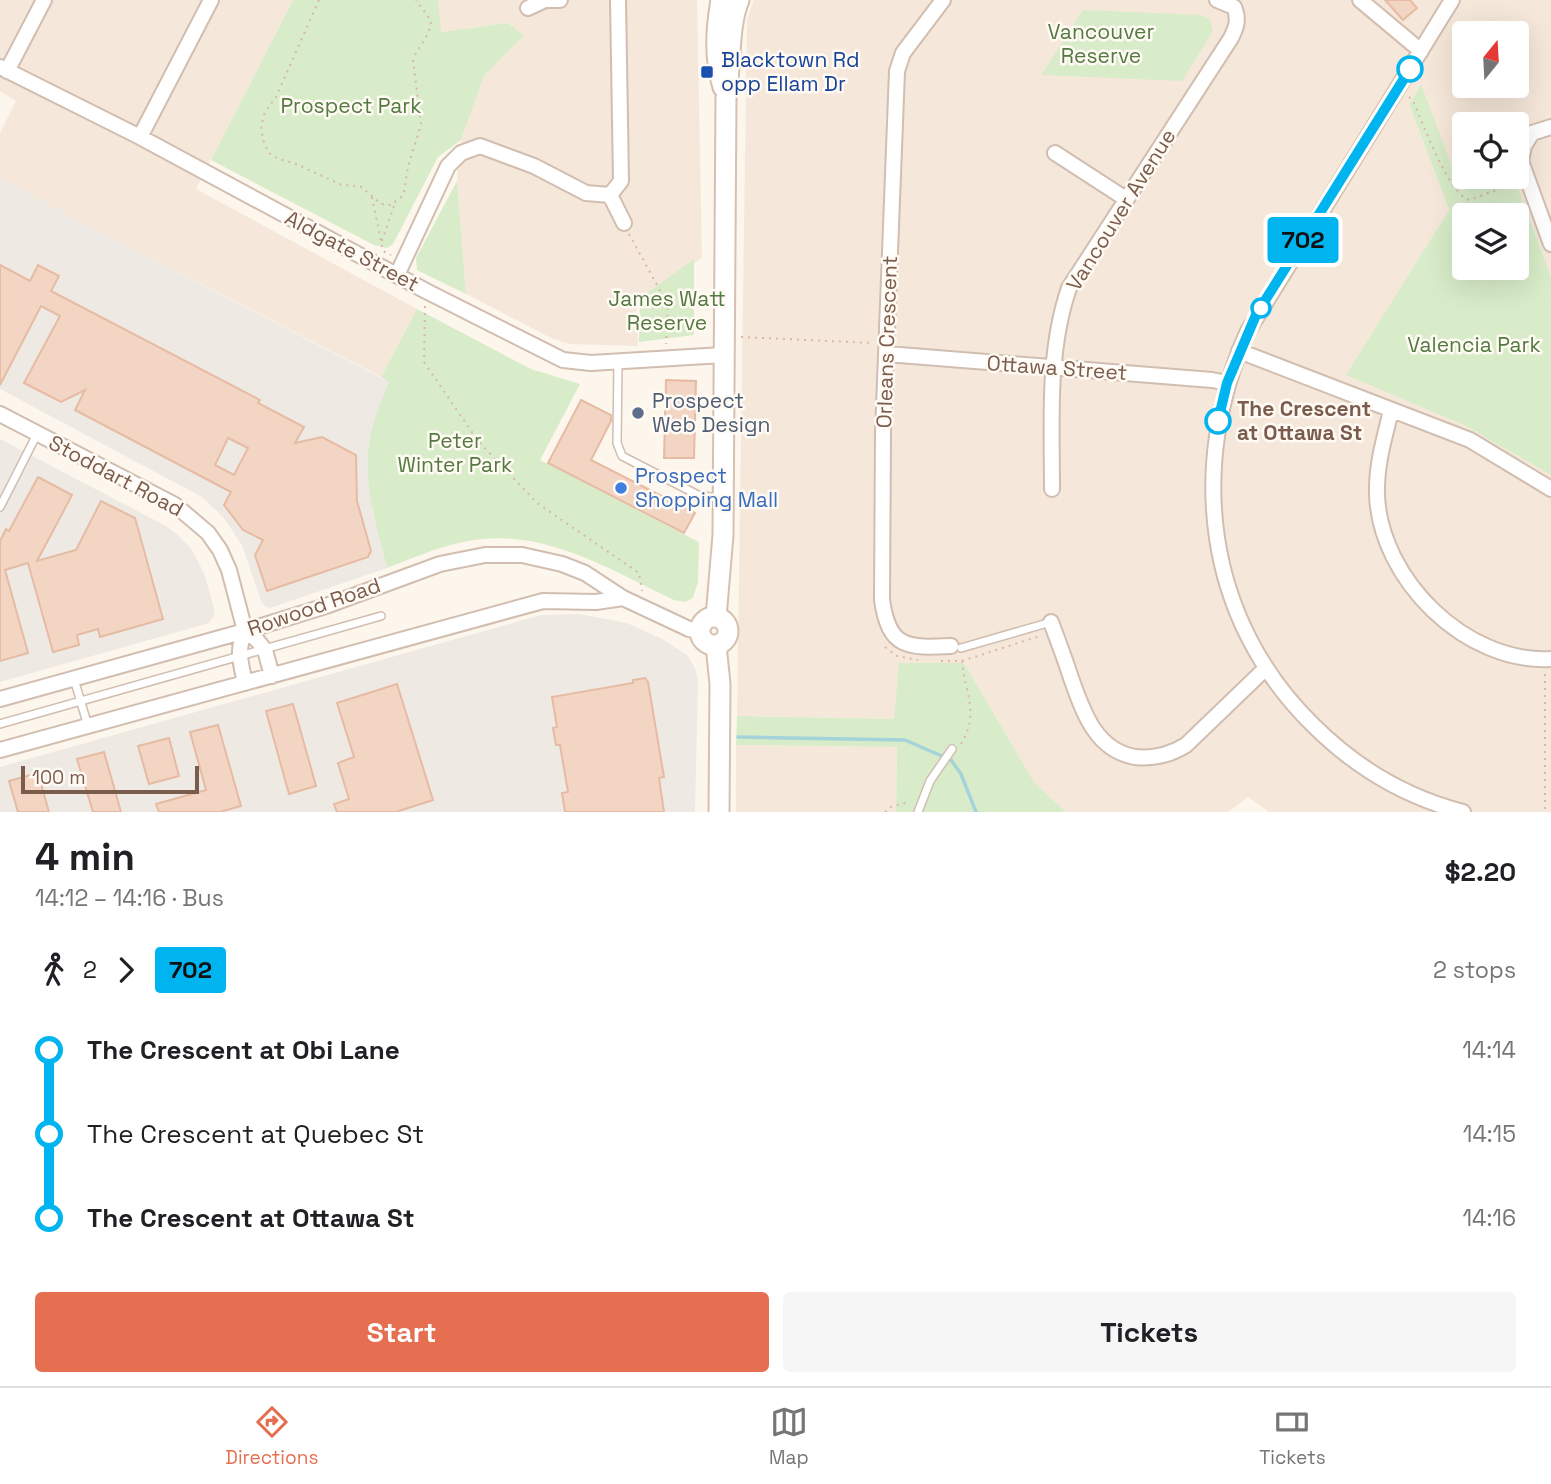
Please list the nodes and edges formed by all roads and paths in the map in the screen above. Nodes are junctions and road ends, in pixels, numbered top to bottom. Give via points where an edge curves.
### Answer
1 (44, 0) edge
2 (211, 0) edge
3 (319, 0) edge
4 (416, 0) edge
5 (560, 0) edge
6 (618, 0) edge
7 (721, 0) edge
8 (739, 0) edge
9 (943, 0) edge
10 (1217, 0) edge
11 (1360, 0) edge
12 (1452, 0) edge
13 (528, 8) dead end
14 (1421, 51) junction
15 (4, 69) edge
16 (1409, 97) dead end
17 (726, 98) junction
18 (1551, 127) edge
19 (140, 138) junction
20 (1529, 138) edge
21 (1055, 153) dead end
22 (1529, 184) edge
23 (1452, 185) edge
24 (1455, 189) edge
25 (1498, 189) edge
26 (610, 195) junction
27 (371, 196) junction
28 (1126, 199) junction
29 (395, 202) junction
30 (624, 223) joint
31 (382, 242) junction
32 (1551, 244) edge
33 (400, 268) junction
34 (426, 291) junction
35 (723, 346) junction
36 (887, 349) junction
37 (1239, 351) junction
38 (666, 359) junction
39 (618, 362) junction
40 (1053, 368) junction
41 (1227, 383) junction
42 (1391, 411) junction
43 (0, 414) edge
44 (37, 433) junction
45 (1052, 489) dead end
46 (1551, 489) edge
47 (724, 499) junction
48 (0, 507) edge
49 (623, 598) junction
50 (645, 608) junction
51 (381, 617) dead end
52 (716, 617) junction
53 (1053, 627) junction
54 (245, 631) junction
55 (700, 631) junction
56 (716, 645) junction
57 (956, 647) joint
58 (265, 650) junction
59 (239, 657) junction
60 (1548, 660) edge
61 (962, 661) dead end
62 (1265, 669) junction
63 (272, 676) junction
64 (74, 679) junction
65 (245, 683) junction
66 (0, 699) edge
67 (81, 701) junction
68 (0, 724) edge
69 (88, 726) junction
70 (952, 748) dead end
71 (0, 750) edge
72 (1545, 810) dead end
73 (719, 812) edge
74 (918, 812) edge
75 (1463, 812) edge

1 - 15 street
2 - 19 street
3 - 27 path via 265,112 263,140 269,153 279,159 342,185 360,186
4 - 29 path via 431,21 413,60 421,124 404,192
5 - 13 street via 545,0
6 - 26 street via 621,181
7 - 17 main road via 718,72
8 - 17 main road
9 - 36 street, Orleans Crescent via 903,53 897,71
10 - 28 street, Vancouver Avenue via 1234,7 1237,25
11 - 14 street
12 - 14 street
14 - 37 street via 1256,315
15 - 19 street, Aldgate Street
16 - 23 path
17 - 35 main road
18 - 20 street
19 - 33 street, Aldgate Street
21 - 28 street
22 - 32 street
24 - 25 path via 1470,200
26 - 30 street
26 - 33 street via 586,193 534,166 480,146 461,153 448,166
27 - 29 path via 381,204
27 - 31 path
28 - 40 street, Vancouver Avenue via 1069,288 1055,340
29 - 31 path
30 - 38 path via 668,305
31 - 33 path via 383,251
33 - 34 street, Aldgate Street
34 - 39 street, Aldgate Street via 563,360
34 - 50 path via 424,362 471,429 537,503 639,573
35 - 36 path
35 - 38 street, Aldgate Street
35 - 47 main road
36 - 40 street, Ottawa Street
36 - 57 street, Orleans Crescent via 884,619 891,634 906,645
37 - 41 street
37 - 42 street
38 - 39 street, Aldgate Street
39 - 47 lane via 617,443 622,456 698,495
40 - 41 street, Ottawa Street
40 - 45 street, Vancouver Avenue
41 - 62 street via 1213,457 1216,535 1231,598
42 - 46 street via 1470,440
42 - 60 street via 1378,463 1377,498 1395,561 1437,615 1476,642 1517,657
43 - 44 street, Stoddart Road
44 - 48 lane
44 - 54 street, Stoddart Road via 175,505 208,533 229,570
47 - 52 main road
49 - 50 street, Rowood Road
49 - 54 street, Rowood Road via 562,564 522,555 485,555 440,564
49 - 63 street, Rowood Road via 543,601
50 - 55 street, Rowood Road
51 - 58 lane
52 - 55 main road via 704,622
52 - 56 main road via 728,629 724,642
53 - 57 lane
53 - 61 path
53 - 62 street via 1087,720 1110,748 1129,755 1172,754
54 - 58 street
54 - 59 street, Stoddart Road
54 - 64 street, Rowood Road
55 - 56 main road via 703,640
56 - 73 main road
58 - 59 lane
58 - 63 street
59 - 65 street, Stoddart Road
59 - 67 lane
60 - 72 path
62 - 75 street via 1296,708 1353,760 1384,781
63 - 65 street, Rowood Road
64 - 66 street, Rowood Road
64 - 67 lane
65 - 69 street, Rowood Road
67 - 68 lane
67 - 69 lane
69 - 71 street, Rowood Road
70 - 74 lane via 930,781

